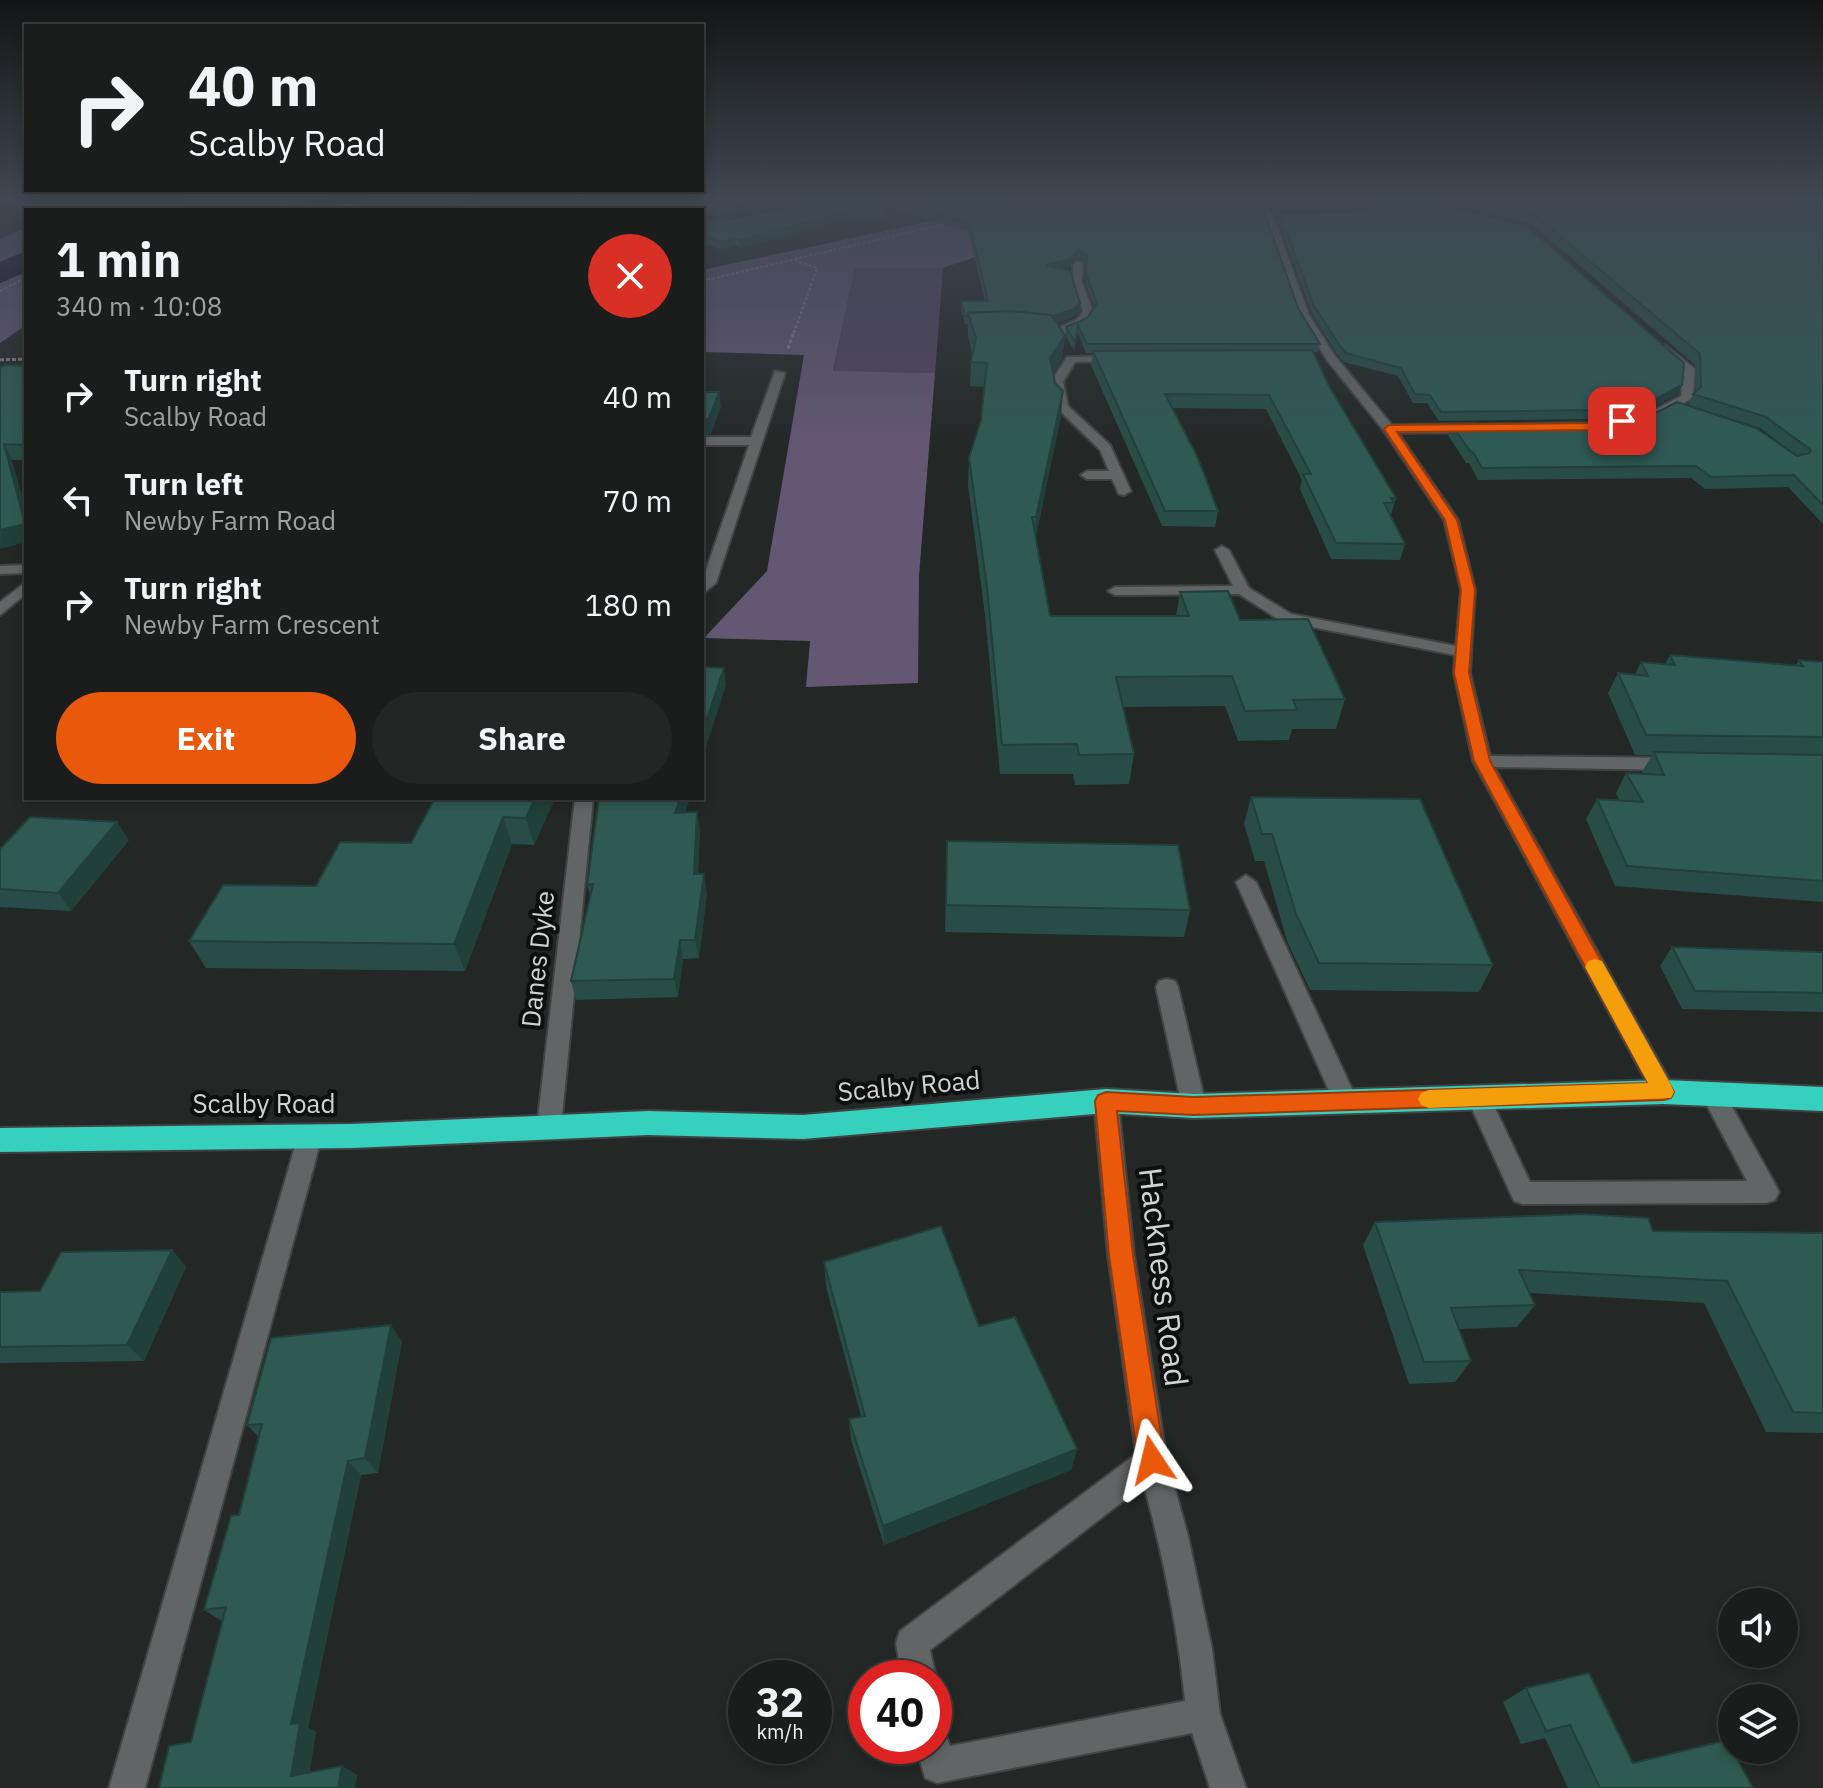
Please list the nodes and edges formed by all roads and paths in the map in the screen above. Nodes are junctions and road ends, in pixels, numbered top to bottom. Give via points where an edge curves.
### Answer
1 (19, 281) edge
2 (812, 281) edge
3 (1076, 281) edge
4 (1295, 281) edge
5 (0, 291) edge
6 (1040, 331) edge
7 (1055, 333) junction
8 (1654, 339) edge
9 (24, 359) edge
10 (1071, 359) junction
11 (1132, 359) edge
12 (0, 360) edge
13 (779, 373) joint
14 (1671, 406) junction
15 (1685, 411) edge
16 (1637, 419) edge
17 (1493, 428) edge
18 (1389, 429) junction
19 (704, 441) edge
20 (755, 441) junction
21 (1087, 475) dead end
22 (1117, 475) junction
23 (1124, 491) dead end
24 (1222, 550) dead end
25 (24, 569) edge
26 (0, 570) edge
27 (24, 588) edge
28 (704, 588) edge
29 (1243, 590) junction
30 (1115, 591) dead end
31 (0, 610) edge
32 (1463, 652) junction
33 (1482, 761) junction
34 (1699, 764) edge
35 (584, 800) edge
36 (1246, 882) dead end
37 (1167, 987) dead end
38 (1664, 1092) junction
39 (1713, 1094) junction
40 (1479, 1098) junction
41 (1823, 1099) edge
42 (1106, 1101) junction
43 (1346, 1102) junction
44 (1194, 1106) junction
45 (549, 1127) junction
46 (310, 1136) junction
47 (0, 1140) edge
48 (1152, 1460) junction
49 (915, 1660) edge
50 (1203, 1714) junction
51 (952, 1763) edge
52 (127, 1788) edge
53 (1228, 1788) edge

1 - 5 path
2 - 13 path
3 - 7 street via 1088,312 1080,322
4 - 18 street via 1324,358
6 - 7 street
7 - 10 street
8 - 14 street via 1689,369 1687,398
9 - 12 path
10 - 11 street
10 - 22 street via 1057,382 1062,407 1106,448
13 - 20 street
14 - 15 street
14 - 16 street
17 - 18 street
18 - 32 street via 1451,520 1468,590
19 - 20 street
20 - 28 street
21 - 22 street
22 - 23 street
24 - 29 street
25 - 26 street
27 - 31 street
29 - 30 street
29 - 32 street via 1286,618
32 - 33 street via 1462,673
33 - 34 street
33 - 38 street
35 - 45 street, Danes Dyke
36 - 43 street
37 - 44 street
38 - 39 highway, Scalby Road
38 - 40 highway, Scalby Road
39 - 40 street via 1766,1192 1523,1193
39 - 41 highway, Scalby Road
40 - 43 highway, Scalby Road
42 - 44 highway, Scalby Road
42 - 45 highway, Scalby Road via 803,1127
42 - 48 street, Hackness Road via 1121,1255
43 - 44 highway, Scalby Road
45 - 46 highway, Scalby Road
46 - 47 highway, Scalby Road
46 - 52 street
48 - 49 street via 912,1643
48 - 50 street, Hackness Road via 1196,1649
50 - 51 street
50 - 53 street, Hackness Road

